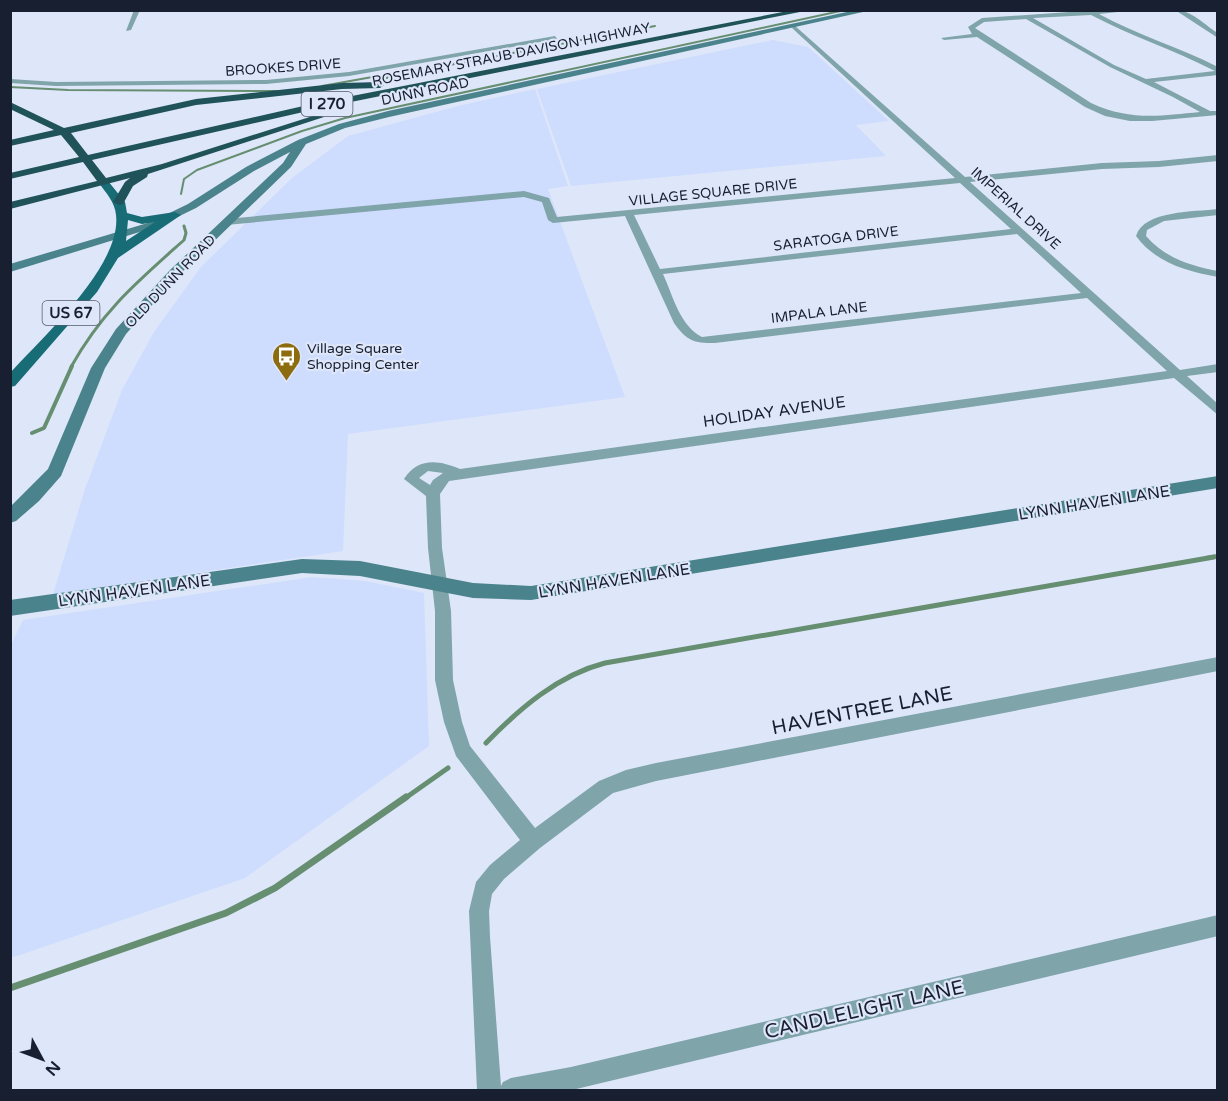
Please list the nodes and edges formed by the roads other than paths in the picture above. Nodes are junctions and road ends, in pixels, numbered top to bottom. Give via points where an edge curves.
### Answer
1 (137, 10) edge
2 (775, 10) edge
3 (807, 10) edge
4 (869, 10) edge
5 (1134, 10) edge
6 (1178, 10) edge
7 (1092, 14) junction
8 (1028, 18) junction
9 (794, 27) junction
10 (128, 30) dead end
11 (978, 35) junction
12 (1218, 36) edge
13 (555, 38) dead end
14 (944, 38) dead end
15 (645, 42) junction
16 (1218, 71) edge
17 (10, 81) edge
18 (1146, 81) junction
19 (391, 84) junction
20 (10, 105) edge
21 (338, 113) dead end
22 (1218, 113) edge
23 (1207, 114) junction
24 (327, 116) dead end
25 (125, 117) junction
26 (1218, 119) edge
27 (50, 123) junction
28 (63, 132) junction
29 (302, 142) junction
30 (10, 143) edge
31 (277, 155) junction
32 (1218, 158) edge
33 (10, 167) edge
34 (160, 168) junction
35 (283, 168) junction
36 (250, 169) junction
37 (137, 174) junction
38 (10, 176) edge
39 (963, 181) junction
40 (104, 183) junction
41 (119, 202) junction
42 (10, 206) edge
43 (1218, 212) edge
44 (629, 214) junction
45 (122, 215) junction
46 (175, 216) junction
47 (226, 222) junction
48 (1018, 231) junction
49 (122, 236) junction
50 (114, 256) junction
51 (10, 268) edge
52 (657, 272) junction
53 (1218, 274) edge
54 (1088, 295) junction
55 (41, 347) junction
56 (10, 368) edge
57 (1218, 368) edge
58 (1175, 374) junction
59 (10, 383) edge
60 (1218, 411) edge
61 (458, 474) junction
62 (1218, 482) edge
63 (433, 494) junction
64 (10, 517) edge
65 (440, 583) junction
66 (10, 608) edge
67 (1218, 664) edge
68 (533, 841) junction
69 (1218, 925) edge
70 (489, 1090) edge
71 (511, 1090) edge

1 - 10 street
2 - 19 highway, ROSEMARY STRAUB DAVISON HIGHWAY / I 270
3 - 15 highway, ROSEMARY STRAUB DAVISON HIGHWAY / I 270
4 - 9 street, DUNN ROAD
5 - 7 street
6 - 12 street
7 - 8 street
7 - 16 street
8 - 11 street via 978,21 971,27
8 - 18 street
9 - 29 street, DUNN ROAD via 388,114
9 - 39 street, IMPERIAL DRIVE
11 - 14 street
11 - 23 street via 1108,114 1139,119
13 - 17 street, BROOKES DRIVE via 349,74 266,82
15 - 21 highway
15 - 38 highway, ROSEMARY STRAUB DAVISON HIGHWAY / I 270 via 283,113
16 - 18 street
18 - 23 street
19 - 25 highway via 196,102
19 - 33 highway, ROSEMARY STRAUB DAVISON HIGHWAY / I 270
20 - 27 highway, US 67
22 - 23 street
23 - 26 street
24 - 34 highway
25 - 27 highway via 80,124
25 - 28 highway
27 - 28 highway, US 67
28 - 30 highway
28 - 40 highway, US 67
29 - 31 street, DUNN ROAD
29 - 35 street, OLD DUNN ROAD
31 - 35 street via 284,156
31 - 36 street, DUNN ROAD
32 - 39 street, VILLAGE SQUARE DRIVE
34 - 37 highway
34 - 41 highway via 129,184
35 - 36 street
35 - 47 street, OLD DUNN ROAD
36 - 46 street, DUNN ROAD
37 - 40 highway
37 - 41 highway via 122,183
39 - 44 street, VILLAGE SQUARE DRIVE
39 - 48 street, IMPERIAL DRIVE
40 - 41 main road, US 67
40 - 42 highway
41 - 45 main road, US 67
43 - 53 street via 1162,218 1143,229 1141,236 1173,261
44 - 47 street, VILLAGE SQUARE DRIVE via 553,220 546,200 524,194
44 - 52 street, IMPALA LANE
45 - 46 main road via 142,221
45 - 49 main road, US 67
46 - 49 street, DUNN ROAD
46 - 50 main road
47 - 64 street, OLD DUNN ROAD via 148,299 121,332 95,375 55,472
48 - 52 street, SARATOGA DRIVE
48 - 54 street, IMPERIAL DRIVE
49 - 50 main road, US 67
49 - 51 street, DUNN ROAD
50 - 55 main road, US 67 via 92,289
52 - 54 street, IMPALA LANE via 680,323 688,334 700,340
54 - 58 street, IMPERIAL DRIVE
55 - 56 main road
55 - 59 main road, US 67
57 - 58 street, HOLIDAY AVENUE
58 - 60 street, IMPERIAL DRIVE
58 - 61 street, HOLIDAY AVENUE
61 - 63 street, HOLIDAY AVENUE via 445,477
61 - 63 street via 436,465 415,473 411,479
62 - 65 street, LYNN HAVEN LANE via 531,593 506,595
63 - 65 street
65 - 66 street, LYNN HAVEN LANE via 331,564
65 - 68 street via 444,680 462,750
67 - 68 street, HAVENTREE LANE via 626,779 606,787
68 - 70 street, HAVENTREE LANE via 483,889 479,911
69 - 71 street, CANDLELIGHT LANE

